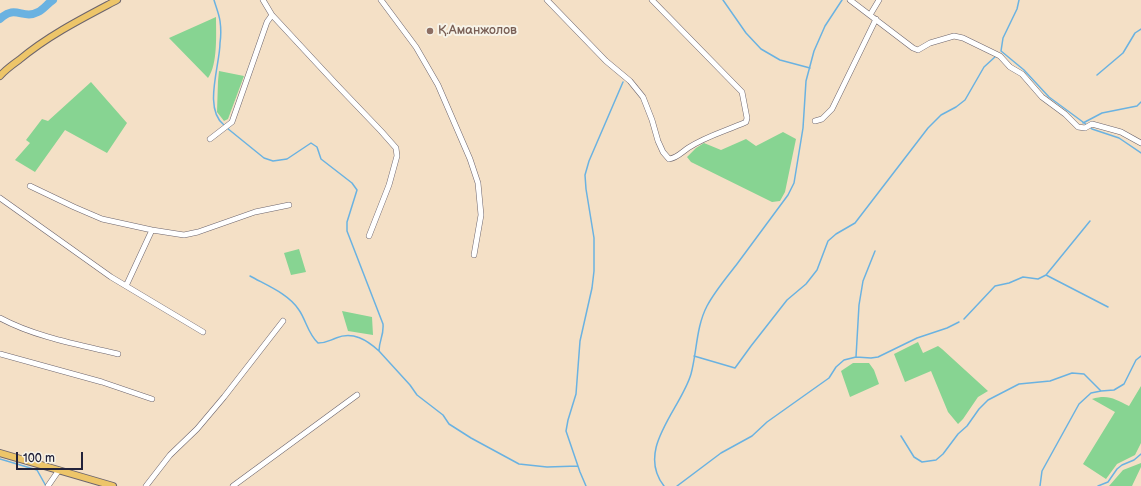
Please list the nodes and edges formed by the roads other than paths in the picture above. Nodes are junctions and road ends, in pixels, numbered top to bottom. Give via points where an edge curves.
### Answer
1 (117, 0) edge
2 (263, 0) edge
3 (381, 0) edge
4 (547, 0) edge
5 (652, 0) edge
6 (850, 0) edge
7 (879, 0) edge
8 (272, 15) junction
9 (870, 15) junction
10 (876, 19) junction
11 (0, 76) edge
12 (815, 121) dead end
13 (210, 140) dead end
14 (1141, 143) edge
15 (30, 186) dead end
16 (0, 198) edge
17 (289, 205) dead end
18 (152, 230) junction
19 (369, 236) dead end
20 (474, 255) dead end
21 (126, 286) junction
22 (0, 318) edge
23 (283, 321) dead end
24 (202, 332) dead end
25 (0, 354) edge
26 (118, 354) dead end
27 (358, 395) dead end
28 (152, 399) dead end
29 (0, 453) edge
30 (59, 470) junction
31 (48, 486) edge
32 (113, 486) edge
33 (146, 486) edge
34 (233, 486) edge

1 - 11 main road via 46,39
2 - 8 street
3 - 20 street via 416,47 438,85 470,159 478,183 481,215
4 - 5 street via 606,61 630,81 643,97 658,141 669,159 675,158 706,137 746,122 747,118 742,92
6 - 9 street
7 - 9 street
8 - 13 street via 267,22 232,122
8 - 19 street via 396,148 398,156
9 - 10 street
10 - 12 street via 832,109 822,119
10 - 14 street via 918,50 930,43 954,36 963,38 1000,56 1010,67 1022,74 1042,98 1078,127 1085,128 1092,124 1121,132
15 - 18 street via 102,218
16 - 21 street
17 - 18 street via 255,212 184,235
18 - 21 street
21 - 24 street
22 - 26 street via 55,339
23 - 33 street via 224,397 197,429 170,455
25 - 28 street via 102,382
27 - 34 street
29 - 30 main road
30 - 31 street
30 - 32 main road

